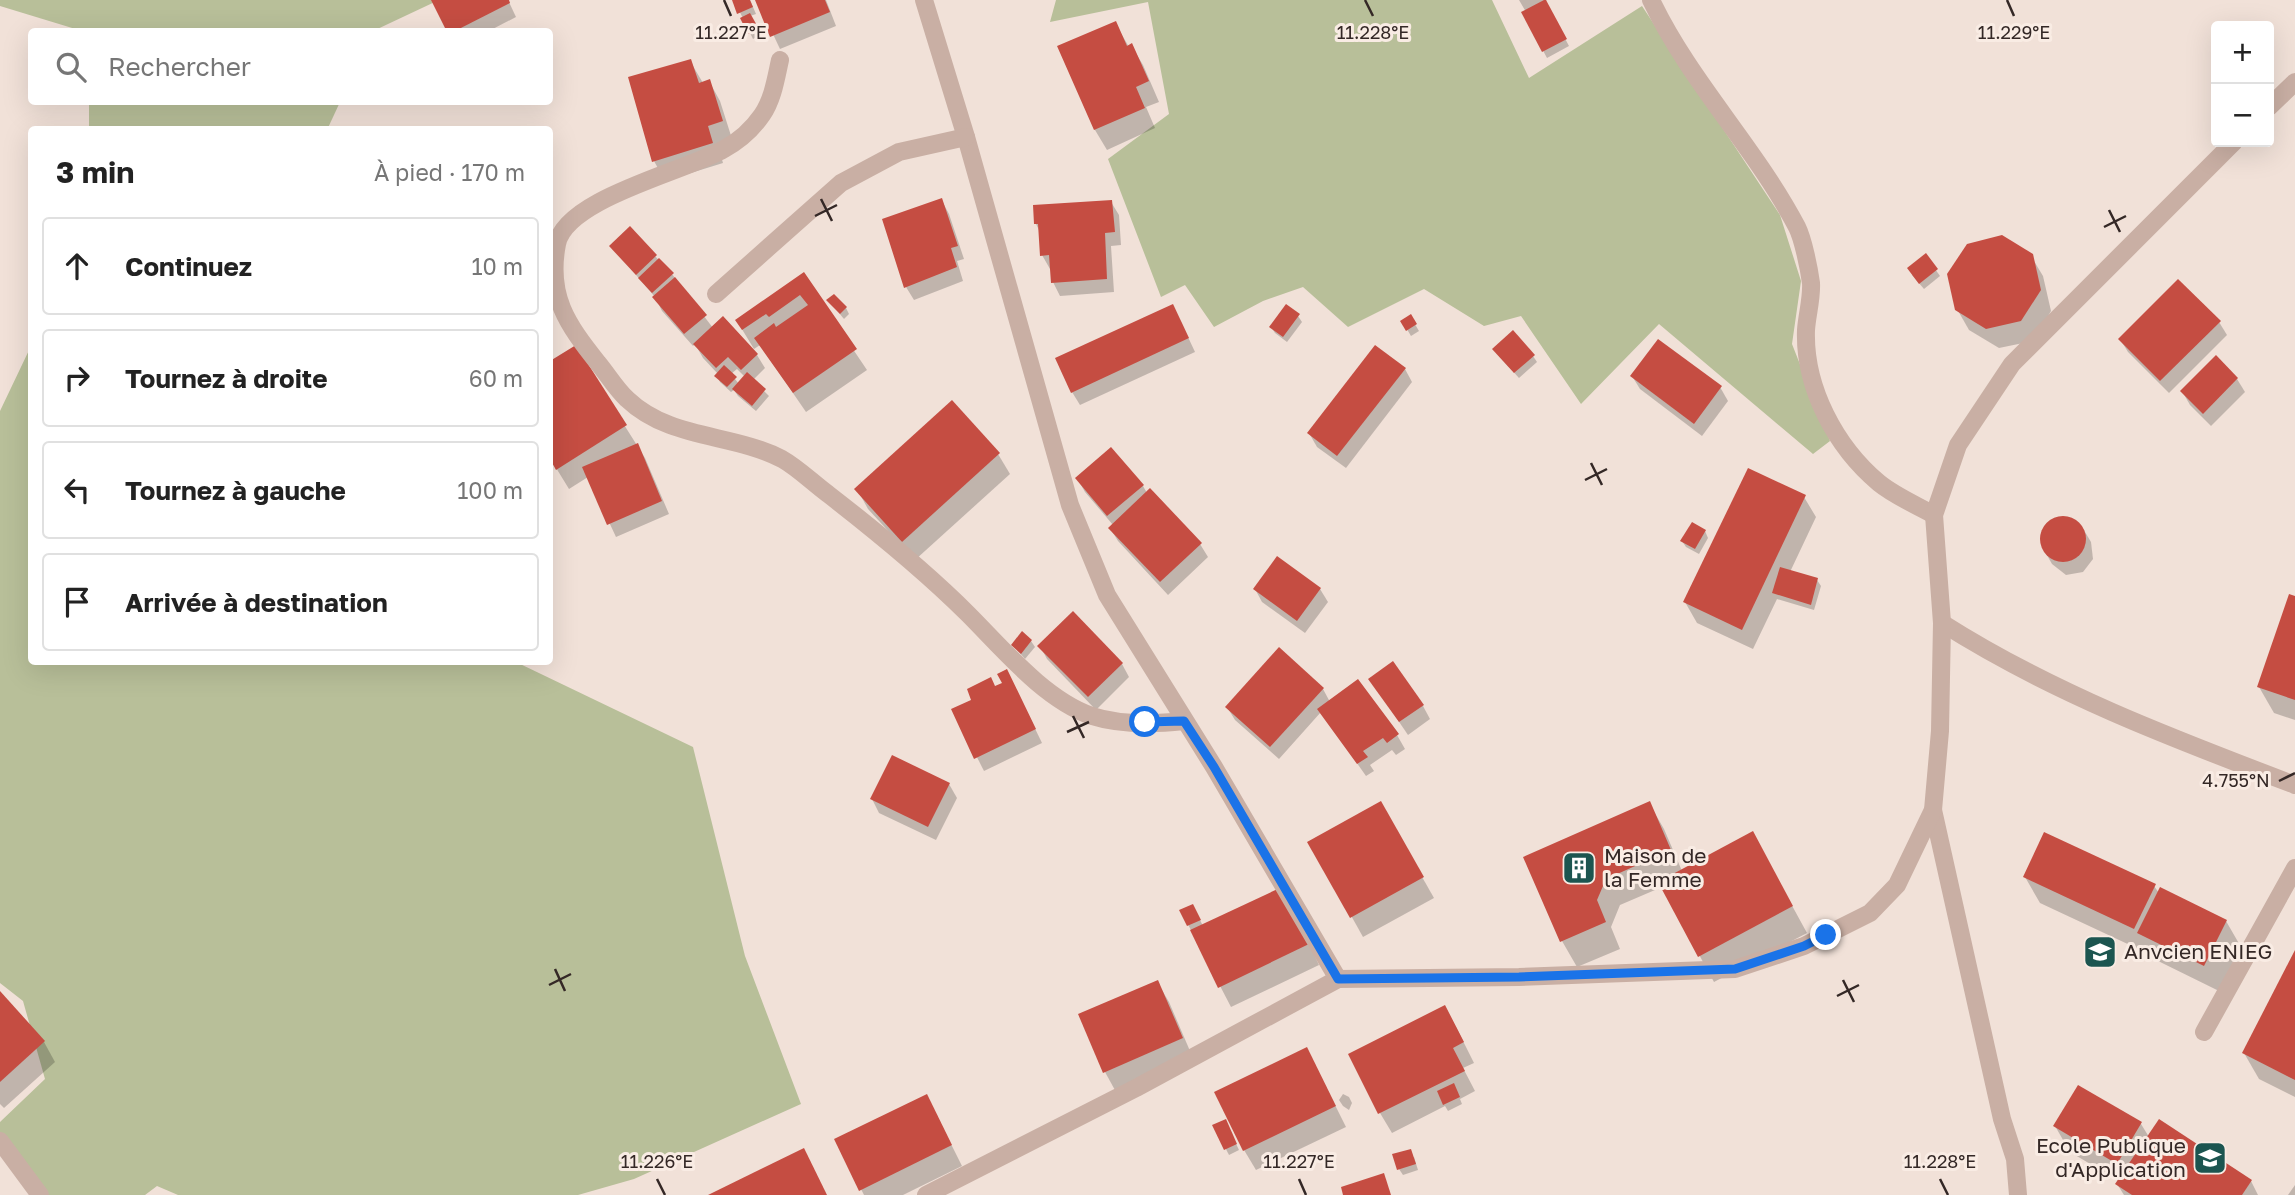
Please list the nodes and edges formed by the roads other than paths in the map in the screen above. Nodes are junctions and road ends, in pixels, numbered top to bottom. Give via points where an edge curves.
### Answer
1 (924, 0) edge
2 (1651, 0) edge
3 (780, 60) dead end
4 (2295, 82) edge
5 (2274, 102) edge
6 (966, 137) junction
7 (2229, 147) edge
8 (716, 294) dead end
9 (1934, 515) junction
10 (1942, 624) junction
11 (1184, 721) junction
12 (2295, 785) edge
13 (1933, 810) junction
14 (2295, 868) edge
15 (1338, 979) junction
16 (2204, 1032) dead end
17 (0, 1141) edge
18 (40, 1195) edge
19 (926, 1195) edge
20 (2018, 1195) edge

1 - 6 street
2 - 9 street via 1667,34 1770,178 1799,230 1811,284 1806,332 1810,369 1826,416 1845,448 1880,484
3 - 11 street via 771,98 744,135 700,161 613,195 574,219 558,239 553,270 558,303 571,328 625,397 645,415 673,428 783,460 922,572 1051,694 1092,716
4 - 5 street
6 - 8 street via 899,152 841,183
6 - 11 street via 1070,505 1107,595
7 - 9 street via 2012,364 1958,445
9 - 10 street
10 - 12 street via 1992,655 2114,714
10 - 13 street
11 - 15 street
13 - 15 street via 1897,885 1870,913 1804,946 1735,969
13 - 20 street via 2002,1119 2015,1159
14 - 16 street
15 - 19 street
17 - 18 street

